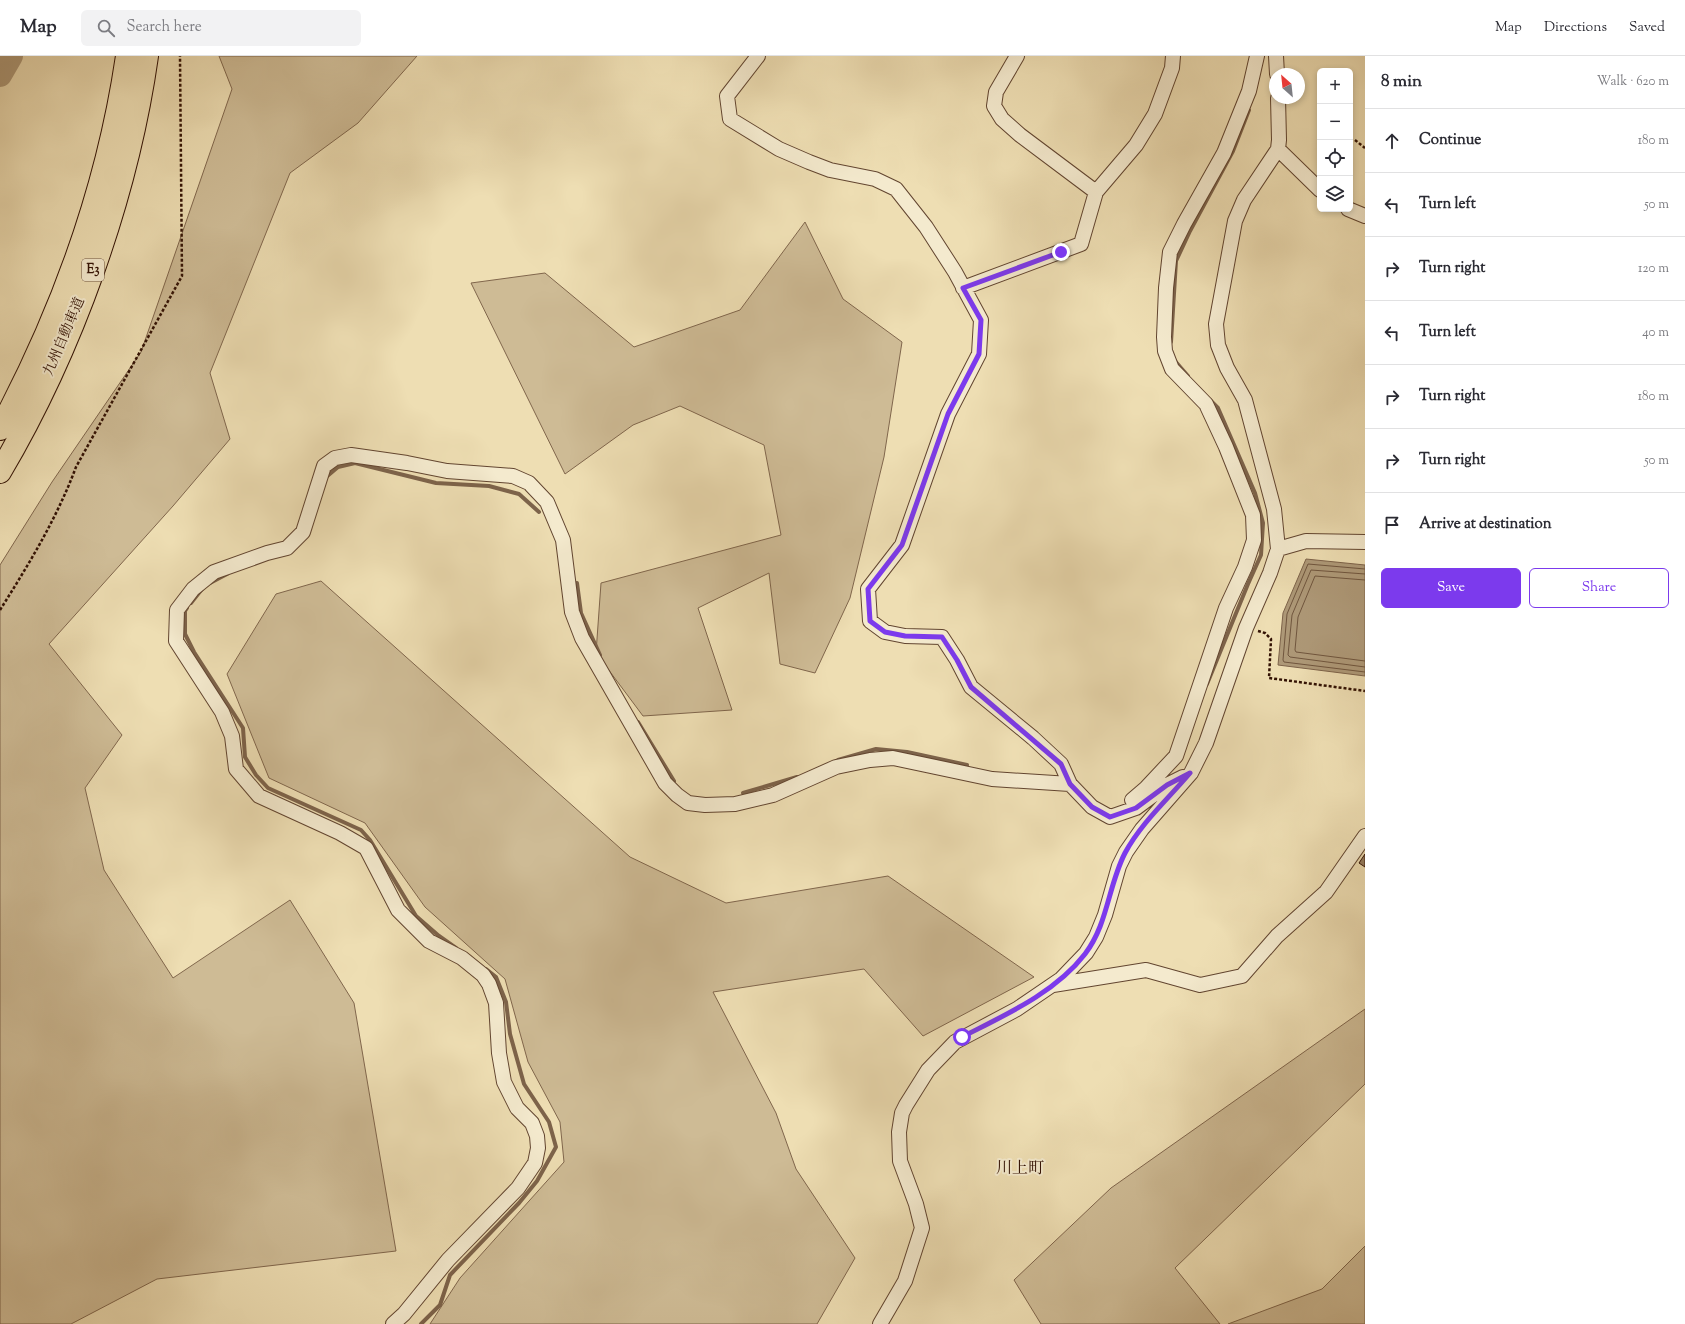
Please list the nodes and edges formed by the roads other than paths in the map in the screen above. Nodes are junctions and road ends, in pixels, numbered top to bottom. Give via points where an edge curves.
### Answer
1 (127, 56) edge
2 (147, 56) edge
3 (758, 56) edge
4 (1017, 56) edge
5 (1173, 56) edge
6 (1257, 56) edge
7 (1276, 56) edge
8 (1277, 68) edge
9 (1278, 104) edge
10 (1278, 149) junction
11 (1317, 187) edge
12 (1096, 192) junction
13 (1353, 211) edge
14 (1365, 216) edge
15 (963, 288) junction
16 (0, 429) edge
17 (0, 472) edge
18 (1365, 542) edge
19 (1278, 549) junction
20 (1190, 773) junction
21 (1070, 784) junction
22 (1110, 817) junction
23 (1365, 836) edge
24 (1051, 986) junction
25 (393, 1324) edge
26 (880, 1324) edge

1 - 16 highway, 九州自動車道 / E3 via 103,172 78,253 43,342
2 - 17 highway, 九州自動車道 / E3 via 144,82 122,176 96,260 62,349
3 - 15 street via 727,96 730,119 779,149 809,162 830,170 875,179 896,189 926,227
4 - 12 street via 996,92 994,106 1002,119 1015,131
5 - 12 street via 1172,68 1155,114 1136,145
6 - 22 street via 1248,91 1224,153 1170,252 1164,337 1165,351 1172,369 1206,404 1226,447 1253,515 1254,540 1226,608 1176,756 1146,788
7 - 8 street
9 - 10 street
10 - 11 street
10 - 19 street via 1244,200 1234,221 1216,324 1218,345 1245,400 1251,421 1274,509
12 - 15 street via 1081,244
13 - 14 street
15 - 21 street via 981,320 979,354 948,414 902,545 868,589 870,621 885,632 905,636 942,637 971,687 1061,764
18 - 19 street via 1306,541
19 - 20 street via 1246,628 1206,743
20 - 22 street via 1167,785 1136,808
20 - 24 street via 1142,829 1126,852 1096,937 1077,964
21 - 22 street via 1092,807
21 - 25 street via 992,779 893,758 836,767 773,795 735,804 706,806 688,803 665,783 582,638 572,612 563,540 546,502 529,483 513,476 447,471 351,455 328,462 324,466 303,532 287,548 214,572 193,589 177,610 176,641 222,712 232,736 236,769 259,796 340,833 366,848 398,910 429,941 462,958 483,975 496,1003 499,1053 504,1082 517,1108 532,1123 537,1136 538,1148 534,1163 518,1188 448,1260
23 - 24 street via 1326,892 1277,936 1242,976 1200,985 1146,970
24 - 26 street via 1012,1012 955,1042 928,1070 906,1105 899,1132 900,1161 922,1228 905,1281

